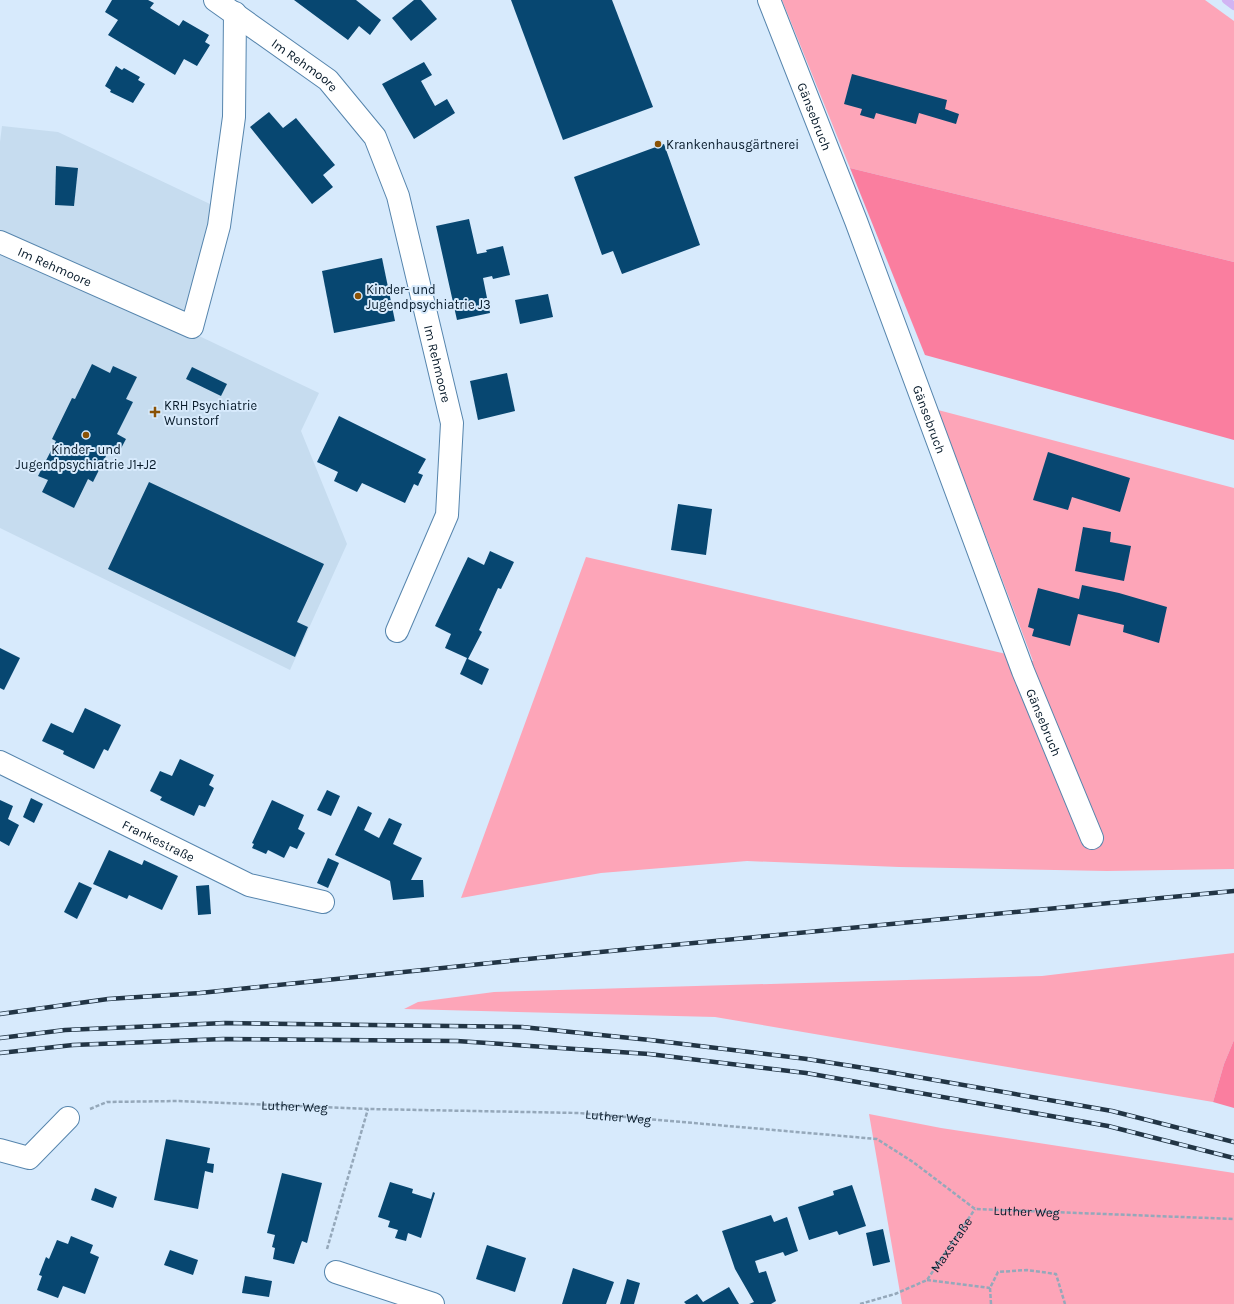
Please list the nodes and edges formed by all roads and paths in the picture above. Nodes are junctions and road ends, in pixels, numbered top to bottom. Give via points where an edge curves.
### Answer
1 (215, 0) edge
2 (769, 0) edge
3 (235, 13) junction
4 (0, 242) edge
5 (397, 631) dead end
6 (0, 762) edge
7 (1092, 838) dead end
8 (323, 902) dead end
9 (368, 1109) junction
10 (68, 1118) joint
11 (0, 1150) edge
12 (974, 1209) junction
13 (1234, 1219) edge
14 (336, 1272) joint
15 (927, 1280) junction
16 (990, 1288) junction
17 (433, 1304) edge
18 (860, 1304) edge
19 (991, 1304) edge
20 (1065, 1304) edge

1 - 3 street, Im Rehmoore
2 - 7 street, Gänsebruch via 856,221 1023,672
3 - 4 street, Im Rehmoore via 234,117 220,226 192,327
3 - 5 street, Im Rehmoore via 328,80 375,137 398,196 452,423 447,515
6 - 8 street, Frankestraße via 249,885
9 - 10 path, Luther Weg via 179,1101 107,1102
9 - 12 path, Luther Weg via 579,1113 877,1139
9 - 14 path via 325,1254
10 - 11 street via 29,1158
12 - 13 path, Luther Weg
12 - 15 path, Maxstraße
14 - 17 street
15 - 16 path
15 - 18 path, Maxstraße via 895,1294
16 - 19 path
16 - 20 path via 998,1272 1027,1270 1056,1274

